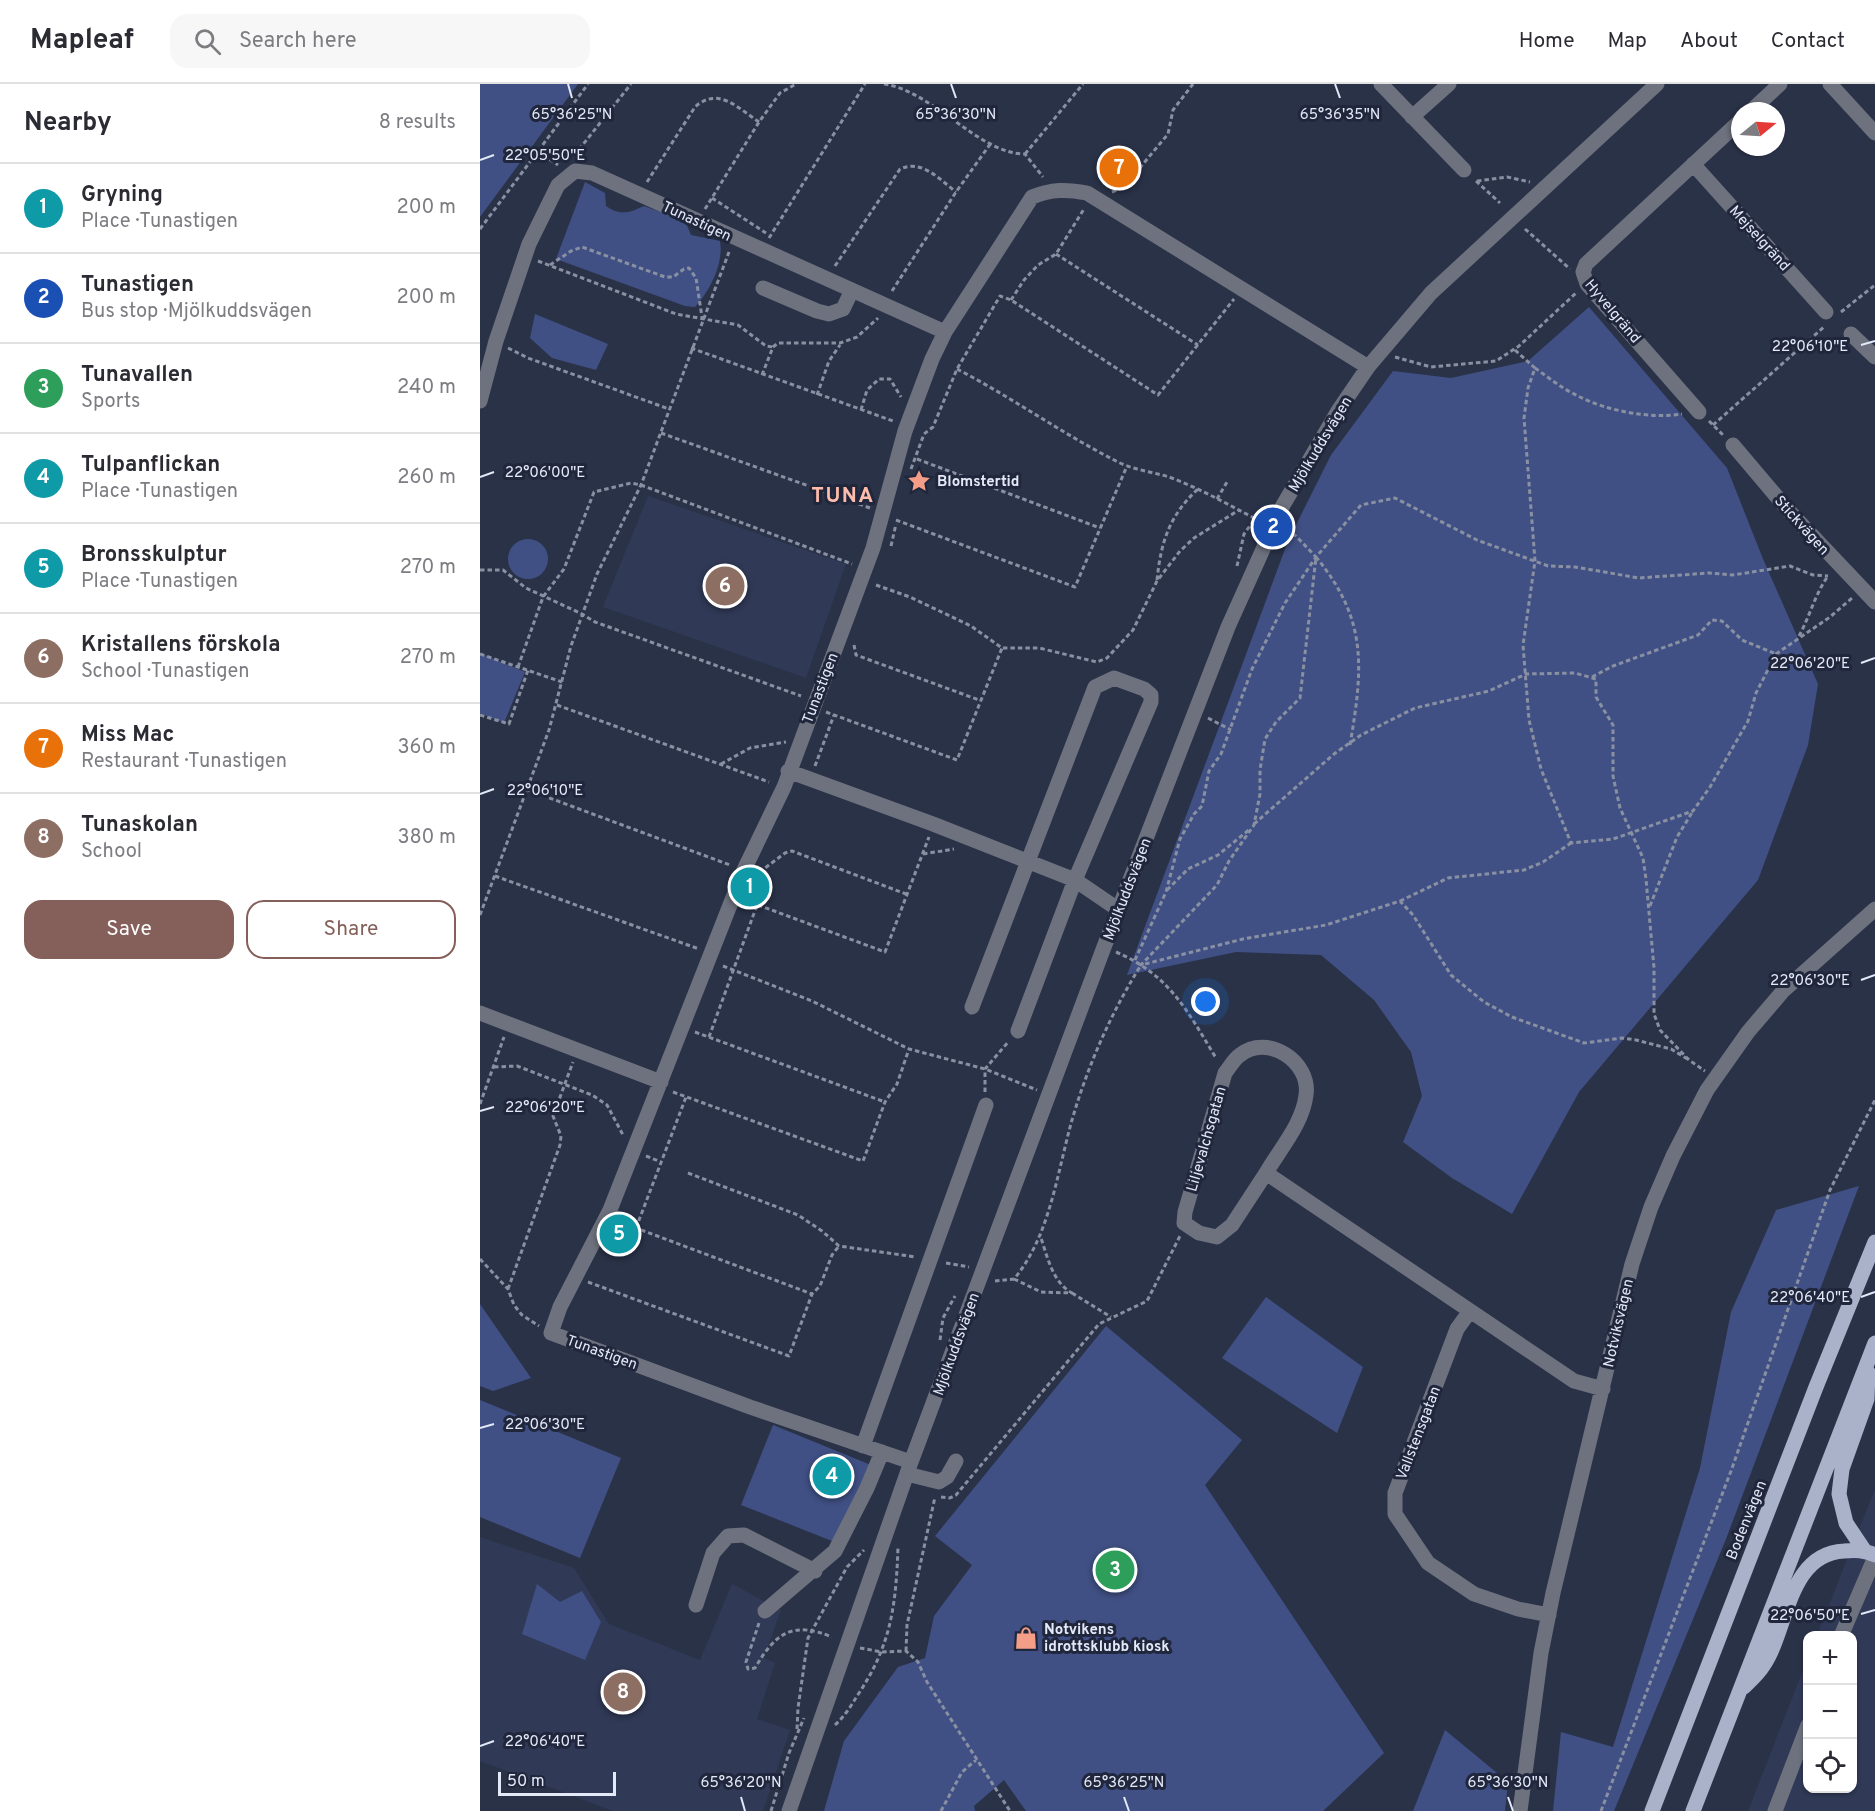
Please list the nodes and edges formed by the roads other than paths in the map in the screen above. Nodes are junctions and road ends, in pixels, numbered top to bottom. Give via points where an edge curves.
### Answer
1 (1381, 84) edge
2 (1449, 84) edge
3 (1657, 84) edge
4 (1780, 84) edge
5 (1830, 84) edge
6 (1761, 102) edge
7 (1412, 117) junction
8 (1731, 129) edge
9 (1875, 133) edge
10 (1693, 164) junction
11 (1464, 170) road end
12 (763, 288) dead end
13 (852, 290) junction
14 (1826, 312) dead end
15 (945, 332) junction
16 (1851, 334) dead end
17 (1875, 357) edge
18 (1368, 367) junction
19 (480, 401) edge
20 (1699, 412) road end
21 (1733, 445) road end
22 (1875, 602) edge
23 (788, 771) junction
24 (1026, 862) junction
25 (1075, 880) junction
26 (1875, 909) edge
27 (1119, 910) junction
28 (972, 1008) dead end
29 (480, 1013) edge
30 (1018, 1031) road end
31 (661, 1082) junction
32 (986, 1105) road end
33 (1266, 1173) junction
34 (1875, 1242) edge
35 (1470, 1311) junction
36 (1875, 1343) edge
37 (1869, 1359) junction
38 (1603, 1389) junction
39 (863, 1446) junction
40 (882, 1452) junction
41 (956, 1461) dead end
42 (909, 1468) junction
43 (1871, 1554) edge
44 (815, 1571) junction
45 (696, 1605) dead end
46 (765, 1611) road end
47 (1549, 1615) junction
48 (1842, 1631) edge
49 (1738, 1694) junction
50 (1803, 1738) edge
51 (789, 1811) edge
52 (1520, 1811) edge
53 (1652, 1811) edge
54 (1693, 1811) edge
55 (1775, 1811) edge

1 - 7 street
2 - 7 street
3 - 18 street, Mjölkuddsvägen via 1431,293
4 - 6 street
5 - 9 street
7 - 11 street
8 - 10 street
10 - 14 street, Mejselgränd
10 - 20 street, Hyvelgränd via 1586,264 1583,272 1587,284
12 - 13 street via 829,314 843,309
13 - 15 street, Tunastigen
13 - 19 street, Tunastigen via 591,173 575,171 560,182 525,257
15 - 18 street, Tunastigen via 1032,197 1050,190 1086,193
15 - 23 street, Tunastigen via 905,431 873,548
16 - 17 street
18 - 27 street, Mjölkuddsvägen via 1298,478 1247,580
21 - 22 street, Stickvägen via 1833,571
23 - 24 street
23 - 31 street, Tunastigen via 743,872 712,961
24 - 25 street
24 - 25 street via 1095,687 1114,678 1144,689 1151,695 1151,702
24 - 28 street
25 - 27 street
25 - 30 street
26 - 38 street, Notviksvägen via 1783,991 1707,1090 1673,1156 1640,1241
27 - 42 street, Mjölkuddsvägen
29 - 31 street
31 - 39 street, Tunastigen via 605,1222 566,1293 551,1333
32 - 39 street
33 - 33 street, Liljevalchsgatan via 1302,1112 1307,1086 1295,1061 1274,1048 1240,1054 1225,1073 1184,1223 1199,1233 1217,1237 1232,1225
33 - 35 street
34 - 53 main road, Bodenvägen
35 - 38 street via 1574,1381
35 - 47 street, Vallstensgatan via 1457,1329 1399,1482 1395,1514 1428,1563 1474,1594
36 - 37 main road
37 - 43 main road via 1867,1399 1842,1469 1839,1494 1846,1523
37 - 49 main road
38 - 47 street, Notviksvägen
39 - 40 street, Tunastigen
40 - 42 street, Tunastigen
40 - 44 street via 835,1551
41 - 42 street, Tunastigen via 947,1477 939,1482
42 - 51 street, Mjölkuddsvägen
43 - 48 street
43 - 49 main road via 1837,1551 1809,1566 1764,1666
44 - 45 street via 744,1535 728,1536 713,1553
44 - 46 street
47 - 52 street, Notviksvägen
49 - 54 main road
50 - 55 street

